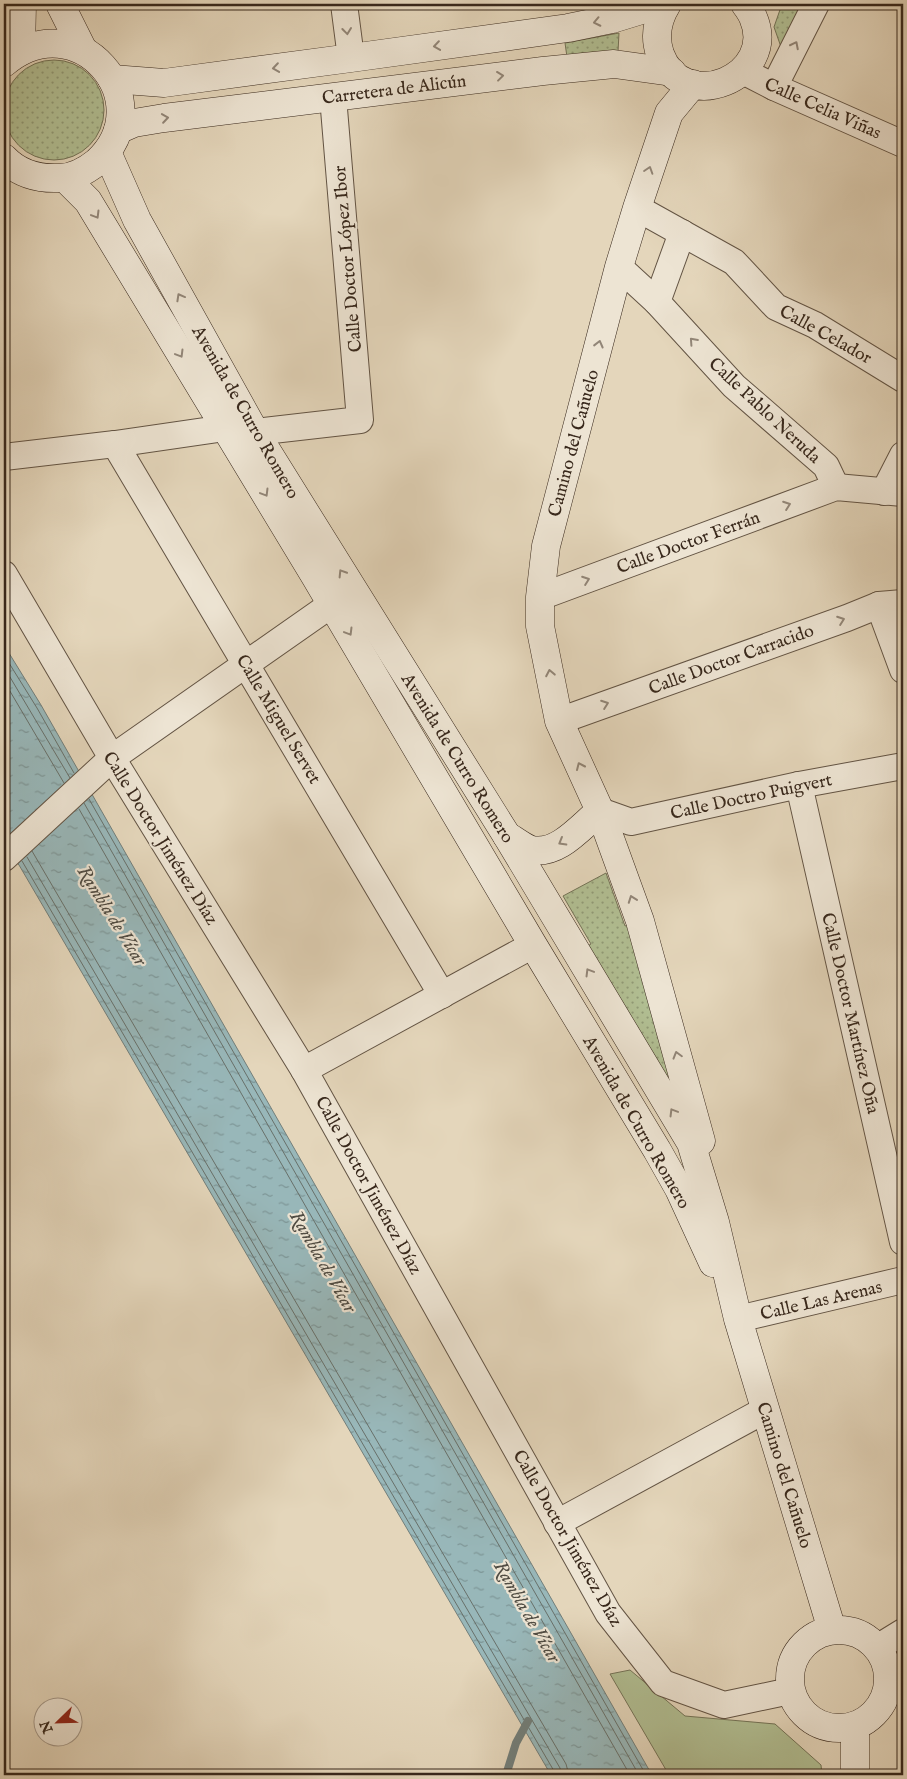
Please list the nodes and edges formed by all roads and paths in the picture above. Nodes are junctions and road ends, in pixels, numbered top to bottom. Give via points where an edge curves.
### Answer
1 (22, 4) edge
2 (60, 4) edge
3 (344, 4) edge
4 (661, 4) edge
5 (668, 4) edge
6 (816, 4) edge
7 (754, 8) edge
8 (84, 50) junction
9 (12, 57) edge
10 (351, 58) junction
11 (742, 71) junction
12 (683, 78) junction
13 (112, 79) junction
14 (774, 87) junction
15 (333, 97) junction
16 (113, 141) junction
17 (903, 144) edge
18 (4, 158) edge
19 (65, 178) junction
20 (637, 208) junction
21 (682, 233) junction
22 (619, 267) junction
23 (656, 302) junction
24 (903, 378) edge
25 (225, 428) junction
26 (256, 432) junction
27 (115, 444) junction
28 (903, 455) edge
29 (4, 457) edge
30 (836, 487) junction
31 (893, 493) edge
32 (4, 574) edge
33 (540, 597) junction
34 (332, 604) junction
35 (891, 604) edge
36 (246, 663) junction
37 (903, 670) edge
38 (560, 721) junction
39 (105, 765) junction
40 (903, 766) edge
41 (799, 785) junction
42 (600, 811) junction
43 (508, 836) junction
44 (4, 858) edge
45 (533, 945) junction
46 (442, 995) junction
47 (304, 1070) junction
48 (715, 1222) junction
49 (903, 1242) edge
50 (903, 1280) edge
51 (738, 1319) junction
52 (765, 1410) junction
53 (557, 1522) junction
54 (832, 1630) junction
55 (903, 1632) edge
56 (877, 1648) junction
57 (790, 1690) junction
58 (855, 1726) junction
59 (856, 1775) edge

1 - 9 main road
2 - 8 main road
3 -> 10 street
4 -> 10 main road, Carretera de Alicún via 568,28
5 - 12 main road via 656,29 657,45 662,60
14 -> 6 street
7 - 11 main road via 756,46
8 - 9 main road via 63,43 41,44
8 - 13 main road via 100,62
10 -> 13 main road, Carretera de Alicún via 164,83
11 - 12 main road, Carretera de Alicún via 720,84 706,86
11 - 14 street, Calle Celia Viñas
15 -> 12 main road, Carretera de Alicún via 614,64
20 -> 12 main road, Camino del Cañuelo
13 - 16 main road via 119,95 121,112
14 - 17 street, Calle Celia Viñas
16 -> 15 main road, Carretera de Alicún via 134,123
15 - 26 street, Calle Doctor López Ibor via 360,420
16 - 19 main road via 88,169
26 -> 16 main road, Avenida de Curro Romero via 137,220
18 - 19 main road via 27,174 46,179
19 -> 25 main road, Avenida de Curro Romero via 88,201
20 - 21 street, Calle Celador
20 - 22 main road, Camino del Cañuelo
21 - 23 street
21 - 24 street, Calle Celador via 734,262 776,307 816,325
22 - 23 street, Calle Pablo Neruda
33 -> 22 main road, Camino del Cañuelo via 546,546
30 -> 23 street, Calle Pablo Neruda via 826,466 734,386
25 - 27 street
25 -> 34 main road, Avenida de Curro Romero
43 -> 26 main road, Avenida de Curro Romero
27 - 29 street
27 - 36 street, Calle Miguel Servet
28 - 31 street
30 - 31 street
33 -> 30 street, Calle Doctor Ferrán
32 - 39 street, Calle Doctor Jiménez Díaz
38 -> 33 main road, Camino del Cañuelo via 540,626
34 - 36 street
34 -> 45 main road, Avenida de Curro Romero
35 - 37 street
38 -> 35 street, Calle Doctor Carracido
36 - 39 street
36 - 46 street, Calle Miguel Servet
42 -> 38 main road, Camino del Cañuelo
39 - 44 street
39 - 47 street, Calle Doctor Jiménez Díaz
40 - 41 street, Calle Doctro Puigvert
41 - 42 street, Calle Doctro Puigvert via 631,822
41 - 49 street, Calle Doctor Martínez Oña
42 -> 43 main road via 570,838 550,849 532,850
48 -> 42 main road, Camino del Cañuelo via 700,1135 640,921
48 -> 43 main road, Avenida de Curro Romero via 691,1143
45 - 46 street
45 - 51 main road, Avenida de Curro Romero via 679,1188
46 - 47 street
47 - 53 street, Calle Doctor Jiménez Díaz
48 - 51 main road, Avenida de Curro Romero
50 - 51 street, Calle Las Arenas
51 - 52 main road, Camino del Cañuelo
52 - 53 street
52 - 54 main road, Camino del Cañuelo
53 - 57 street, Calle Doctor Jiménez Díaz via 608,1613 663,1683 724,1705
54 - 56 main road via 849,1630 865,1637
54 - 57 main road via 816,1635 793,1658
55 - 56 street
56 - 58 main road via 885,1662 886,1693 869,1719
57 - 58 main road via 797,1706 822,1726 838,1729
58 - 59 main road

